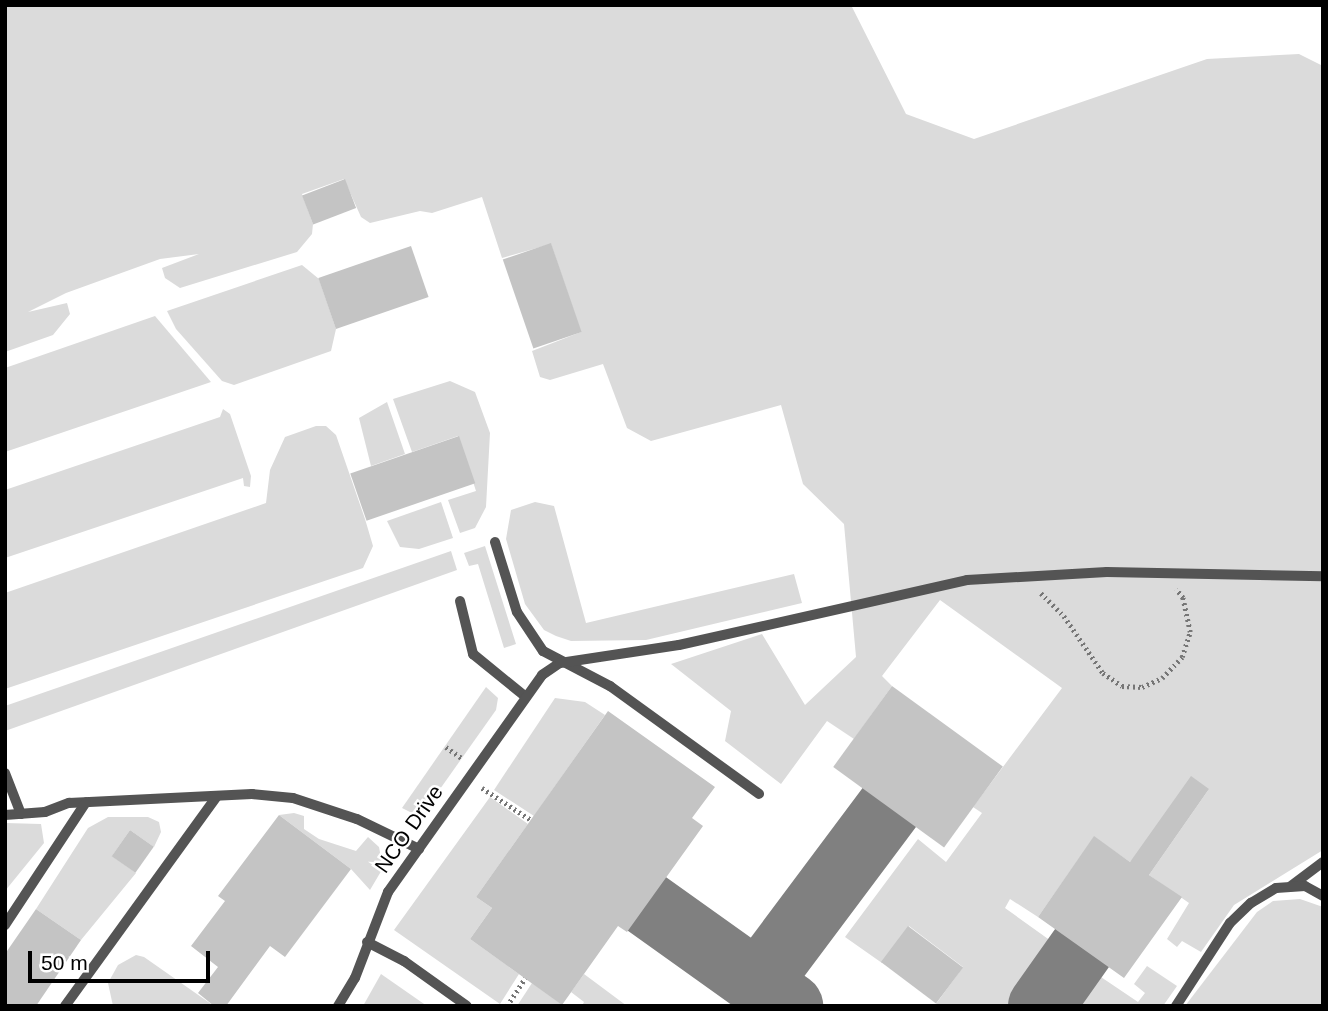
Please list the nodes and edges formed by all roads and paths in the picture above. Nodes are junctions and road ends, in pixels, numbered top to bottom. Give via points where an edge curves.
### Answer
1 (495, 542) dead end
2 (1153, 572) junction
3 (1323, 576) edge
4 (1005, 577) junction
5 (460, 601) dead end
6 (560, 663) junction
7 (526, 697) junction
8 (5, 773) edge
9 (468, 779) junction
10 (759, 794) dead end
11 (217, 796) junction
12 (86, 802) junction
13 (21, 814) junction
14 (5, 815) edge
15 (531, 820) dead end
16 (419, 849) junction
17 (1323, 862) edge
18 (1290, 887) junction
19 (1323, 896) edge
20 (5, 925) edge
21 (368, 942) junction
22 (525, 978) dead end
23 (65, 1006) edge
24 (338, 1006) edge
25 (467, 1006) edge
26 (507, 1006) edge
27 (1176, 1006) edge

1 - 6 lane via 529,636
2 - 3 lane
2 - 4 lane
2 - 4 path via 1183,598 1190,632 1182,657 1162,678 1142,687 1122,686 1103,673 1048,597
4 - 6 lane via 881,597 679,645
5 - 7 lane via 473,654
6 - 7 lane, NCO Drive
6 - 10 lane via 610,686
7 - 9 lane, NCO Drive
8 - 13 lane
9 - 15 path
9 - 16 lane, NCO Drive
11 - 12 lane
11 - 16 lane via 293,798 358,819
11 - 23 lane
12 - 13 lane
12 - 20 lane
13 - 14 lane
16 - 21 lane, NCO Drive via 388,892
17 - 18 lane
18 - 19 lane via 1305,886
18 - 27 lane via 1276,888 1251,903 1230,923
21 - 24 lane, NCO Drive via 355,978
21 - 25 lane via 404,961
22 - 26 path

